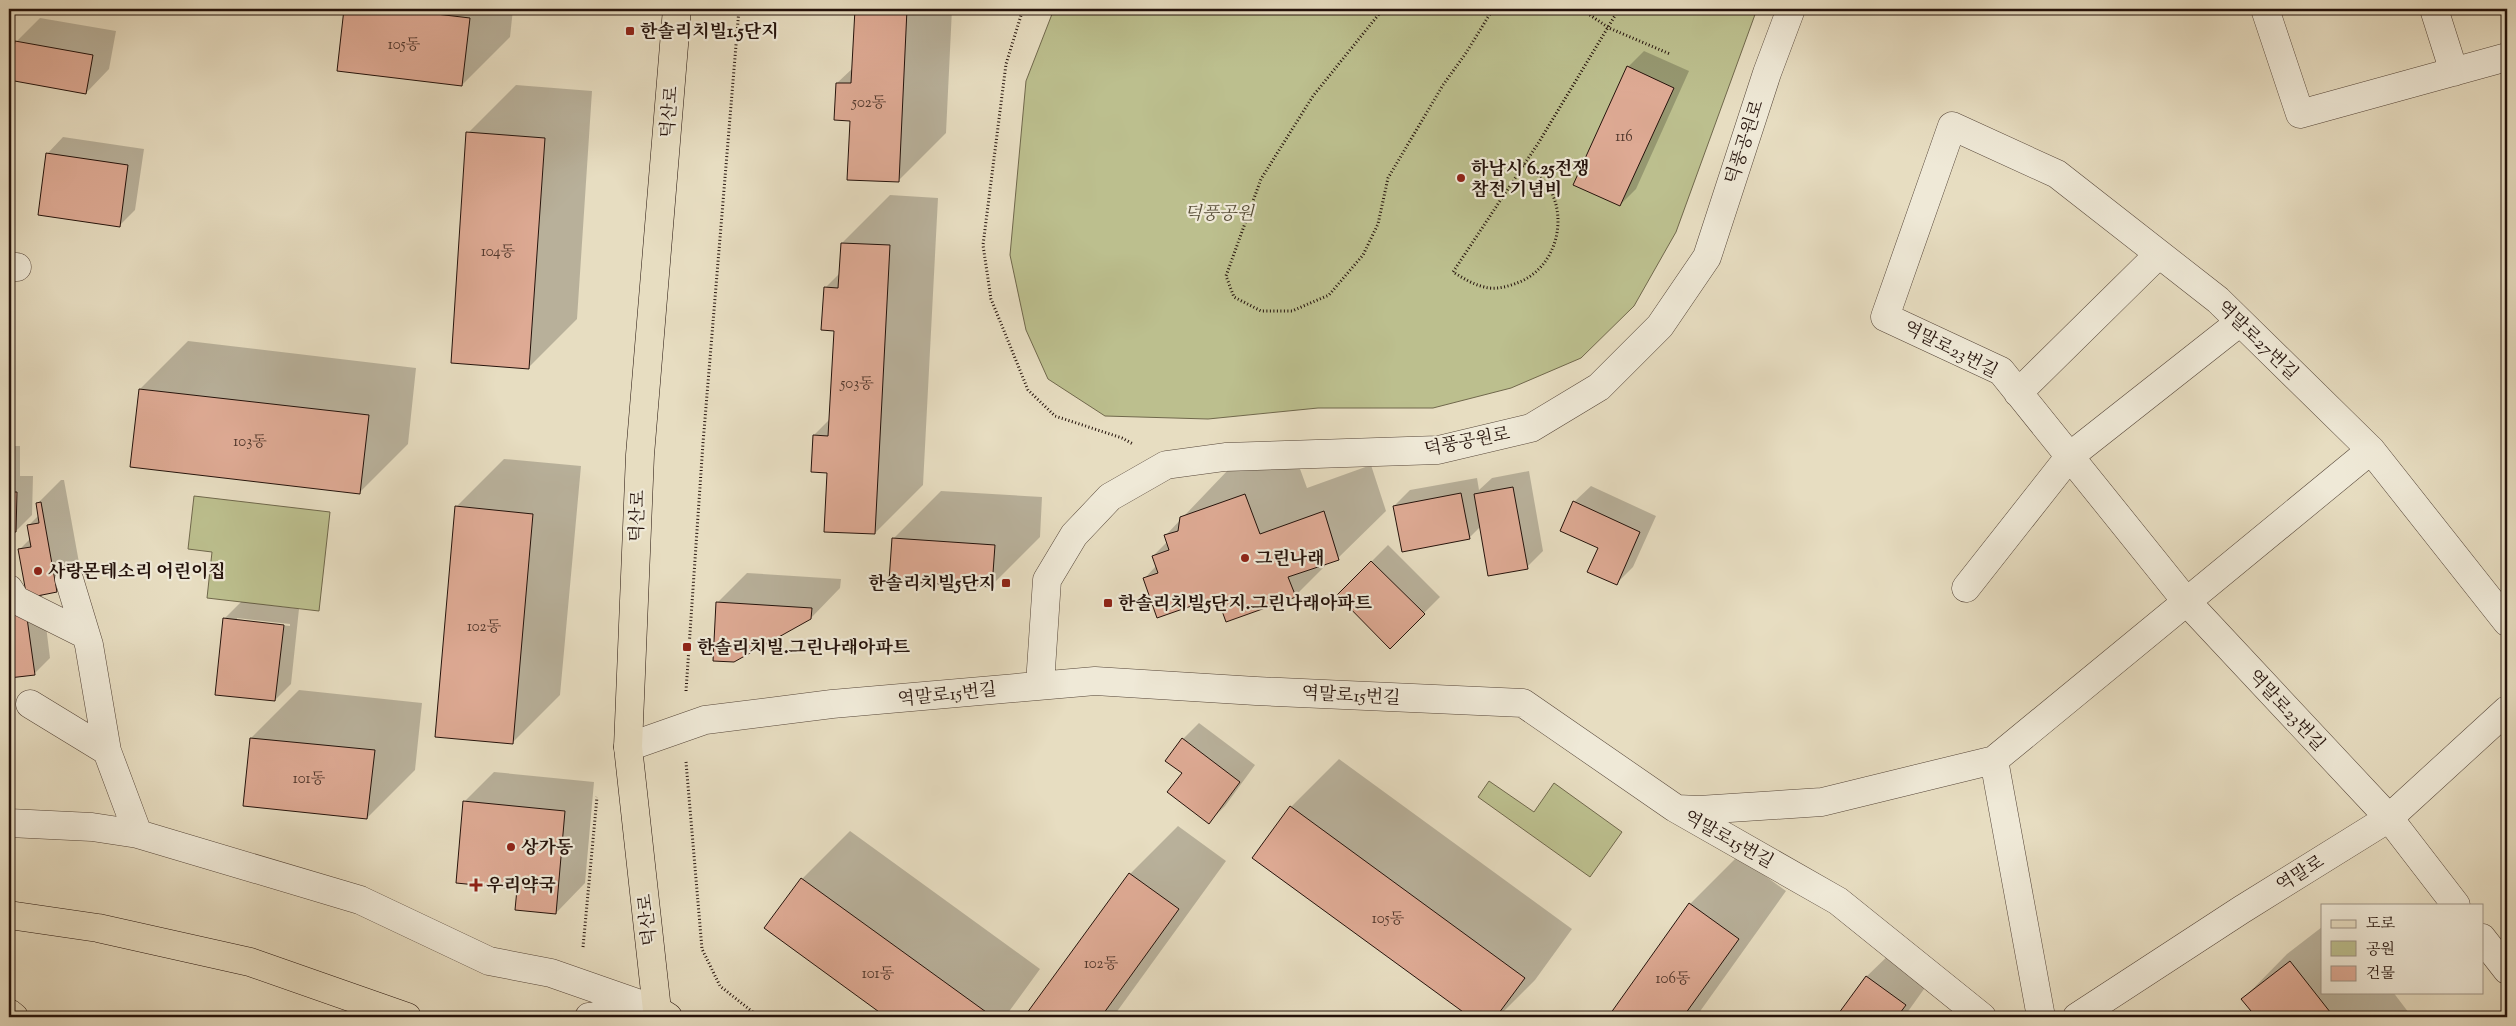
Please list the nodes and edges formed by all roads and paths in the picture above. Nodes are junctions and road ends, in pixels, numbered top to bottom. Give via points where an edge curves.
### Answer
1 (678, 9) edge
2 (738, 9) edge
3 (1023, 9) edge
4 (1383, 9) edge
5 (1493, 9) edge
6 (1581, 9) edge
7 (1619, 9) edge
8 (1791, 9) edge
9 (2265, 9) edge
10 (2434, 9) edge
11 (1609, 28) junction
12 (1670, 54) dead end
13 (2507, 57) edge
14 (2454, 72) junction
15 (1524, 164) junction
16 (2159, 254) junction
17 (1885, 317) joint
18 (2240, 322) junction
19 (2018, 393) junction
20 (2372, 450) junction
21 (2070, 456) junction
22 (1143, 478) junction
23 (69, 579) dead end
24 (1966, 588) dead end
25 (9, 589) edge
26 (2186, 601) junction
27 (2507, 622) edge
28 (86, 635) junction
29 (1040, 684) junction
30 (30, 704) dead end
31 (2507, 710) edge
32 (683, 727) junction
33 (628, 747) junction
34 (107, 751) junction
35 (1994, 760) junction
36 (1675, 808) junction
37 (2389, 818) junction
38 (9, 823) edge
39 (138, 834) junction
40 (2455, 904) edge
41 (9, 915) edge
42 (2484, 941) edge
43 (2507, 970) edge
44 (9, 1013) edge
45 (663, 1014) edge
46 (14, 1017) edge
47 (407, 1017) edge
48 (589, 1017) edge
49 (759, 1017) edge
50 (1982, 1017) edge
51 (2041, 1017) edge
52 (2077, 1017) edge

1 - 33 main road, 덕산로 via 640,454
2 - 32 path
3 - 22 path via 1006,64 983,245 991,299 1028,390 1055,416 1134,445
4 - 5 path via 1313,96 1260,179 1226,276 1234,297 1261,311 1292,311 1330,295 1363,255 1378,224 1388,178
6 - 11 path
7 - 11 path
8 - 22 street, 덕풍공원로 via 1706,257 1660,326 1599,387 1531,428 1438,450 1225,457 1166,465
9 - 14 street via 2300,114
10 - 14 street
11 - 12 path
11 - 15 path
13 - 14 street
15 - 15 path via 1538,174 1551,191 1558,210 1558,231 1553,250 1541,267 1525,280 1512,285 1485,288 1467,281 1453,272
16 - 17 street, 역말로27번길 via 2057,174 1952,126
16 - 18 street, 역말로27번길 via 2218,300
16 - 19 street
17 - 19 street, 역말로23번길 via 2001,372
18 - 20 street, 역말로27번길
18 - 21 street
19 - 21 street, 역말로23번길
20 - 26 street
20 - 27 street, 역말로27번길
21 - 24 street
21 - 26 street, 역말로23번길
22 - 29 street, 덕풍공원로 via 1110,496 1074,535 1047,580
23 - 28 street
25 - 28 street via 16,600
26 - 35 street
26 - 37 street, 역말로23번길
28 - 34 street
29 - 32 street, 역말로15번길 via 706,720
29 - 36 street, 역말로15번길 via 1095,681 1523,702
30 - 34 street
31 - 37 street, 역말로
32 - 33 street, 역말로15번길
32 - 49 path via 702,949 720,986
33 - 45 main road, 덕산로
34 - 39 street
35 - 36 street via 1822,802 1699,810
35 - 51 street
36 - 50 street, 역말로15번길 via 1838,901
37 - 40 street, 역말로23번길
37 - 52 street, 역말로 via 2240,910
38 - 39 street via 92,826
39 - 45 street via 360,900 489,961 551,973
41 - 47 main road via 98,928 250,962
42 - 43 street
44 - 46 main road
45 - 48 street

